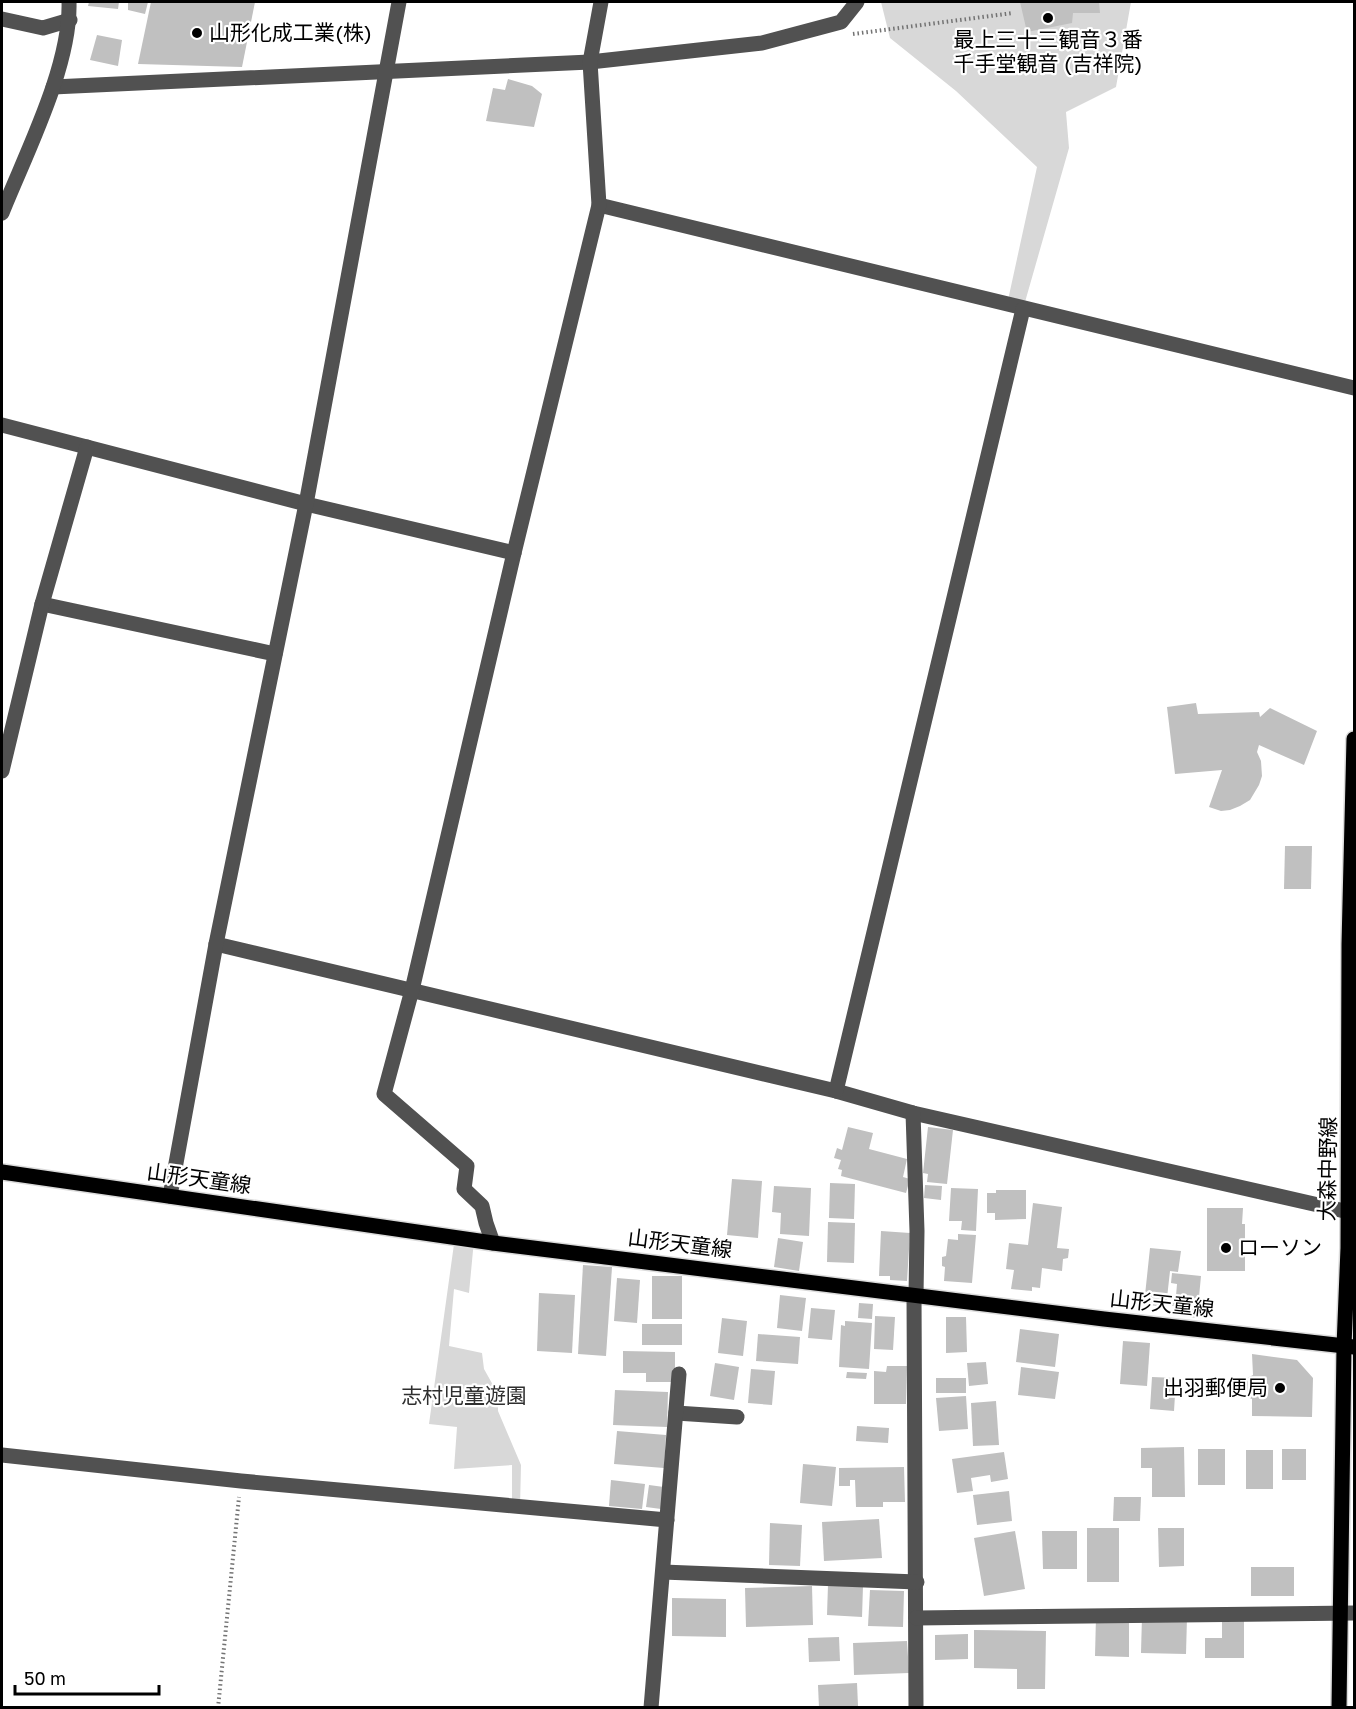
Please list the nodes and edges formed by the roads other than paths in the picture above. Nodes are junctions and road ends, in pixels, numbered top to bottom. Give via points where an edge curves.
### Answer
1 (69, 2) edge
2 (399, 2) edge
3 (601, 2) edge
4 (857, 2) edge
5 (2, 19) edge
6 (70, 20) junction
7 (590, 62) junction
8 (385, 71) junction
9 (53, 87) junction
10 (599, 206) junction
11 (2, 213) edge
12 (1023, 309) junction
13 (1354, 388) edge
14 (2, 425) edge
15 (87, 447) junction
16 (306, 504) junction
17 (514, 552) junction
18 (42, 604) junction
19 (275, 654) junction
20 (1354, 739) edge
21 (2, 771) edge
22 (1354, 842) edge
23 (216, 944) junction
24 (412, 990) junction
25 (837, 1091) junction
26 (1352, 1092) edge
27 (913, 1113) junction
28 (2, 1172) edge
29 (170, 1196) junction
30 (1348, 1212) junction
31 (493, 1242) junction
32 (1351, 1252) edge
33 (915, 1296) junction
34 (1349, 1346) edge
35 (680, 1374) dead end
36 (676, 1413) junction
37 (737, 1417) dead end
38 (2, 1455) edge
39 (667, 1520) junction
40 (663, 1572) junction
41 (917, 1582) junction
42 (1347, 1612) edge
43 (916, 1618) junction
44 (651, 1707) edge
45 (916, 1707) edge
46 (1339, 1707) edge

1 - 6 street
2 - 8 street
3 - 7 street
4 - 7 street via 841,22 762,43
5 - 6 street via 43,27
6 - 9 street
7 - 8 street
7 - 10 street
8 - 9 street
8 - 16 street
9 - 11 street
10 - 12 street
10 - 17 street
12 - 13 street
12 - 25 street
14 - 15 street
15 - 16 street
15 - 18 street
16 - 17 street
16 - 19 street
17 - 24 street
18 - 19 street
18 - 21 street
19 - 23 street
20 - 22 main road, 大森中野線
22 - 26 main road, 大森中野線 via 1349,944
23 - 24 street
23 - 29 street
24 - 25 street
24 - 31 street via 384,1094 467,1166 464,1189 482,1206
25 - 27 street
26 - 30 main road, 大森中野線
27 - 30 street
27 - 33 street
28 - 29 main road, 山形天童線
29 - 31 main road, 山形天童線
30 - 32 main road, 大森中野線
31 - 33 main road, 山形天童線
32 - 34 main road, 大森中野線
33 - 34 main road, 山形天童線
33 - 41 street
34 - 42 main road, 大森中野線
35 - 36 street
36 - 37 street
36 - 39 street
38 - 39 street
39 - 40 street
40 - 41 street
40 - 44 street
41 - 43 street
42 - 43 street
42 - 46 main road, 大森中野線
43 - 45 street

